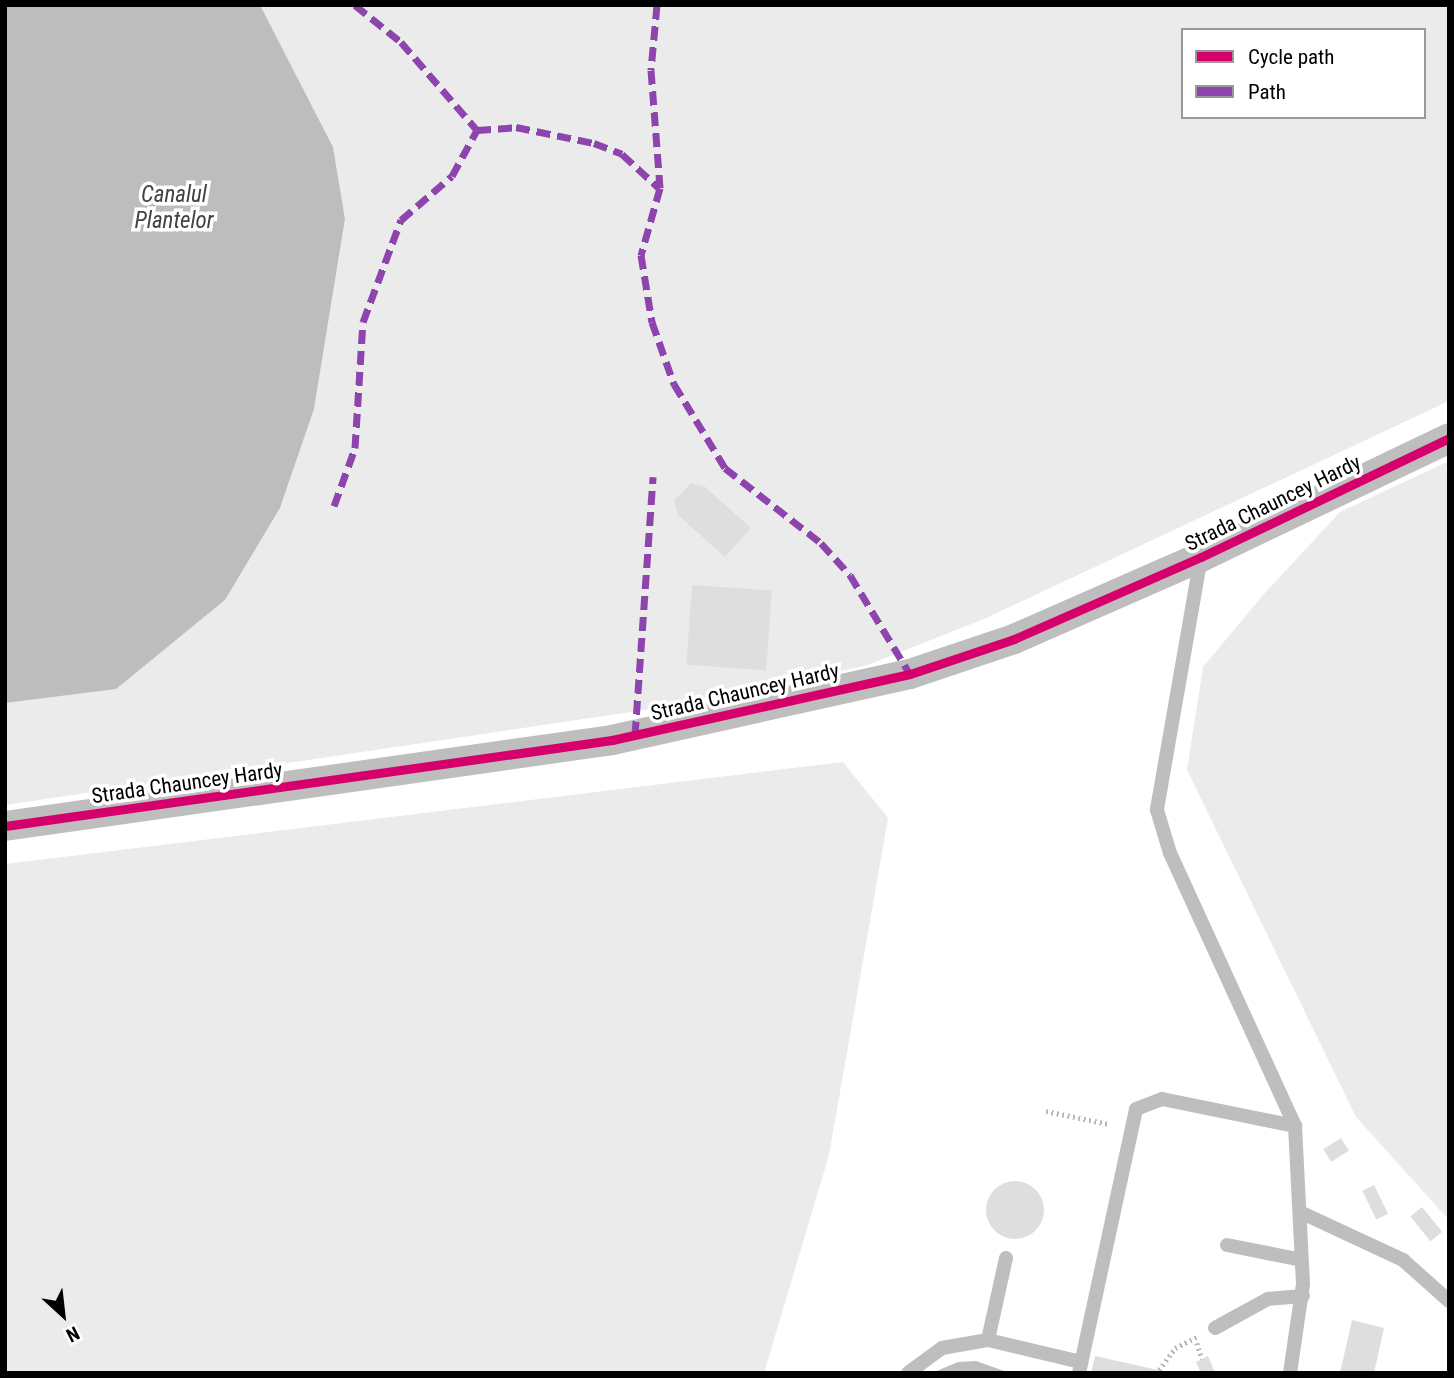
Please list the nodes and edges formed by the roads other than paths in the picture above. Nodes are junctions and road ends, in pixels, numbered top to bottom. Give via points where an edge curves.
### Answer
1 (1449, 438) edge
2 (1201, 557) junction
3 (5, 826) edge
4 (1295, 1126) junction
5 (1300, 1212) junction
6 (1227, 1245) dead end
7 (1006, 1258) dead end
8 (1302, 1260) junction
9 (1303, 1296) junction
10 (1449, 1301) edge
11 (1215, 1328) road end
12 (988, 1340) junction
13 (1080, 1368) edge
14 (908, 1373) edge
15 (1290, 1373) edge

1 - 2 street, Strada Chauncey Hardy
2 - 3 street, Strada Chauncey Hardy via 1014,639 897,677 612,740
2 - 4 lane via 1157,810 1170,853
4 - 5 lane
4 - 13 lane via 1162,1099 1136,1109
5 - 8 lane
5 - 10 lane via 1403,1260
6 - 8 lane
7 - 12 lane
8 - 9 lane
9 - 11 lane via 1268,1299
9 - 15 lane
12 - 13 lane
12 - 14 lane via 942,1348

